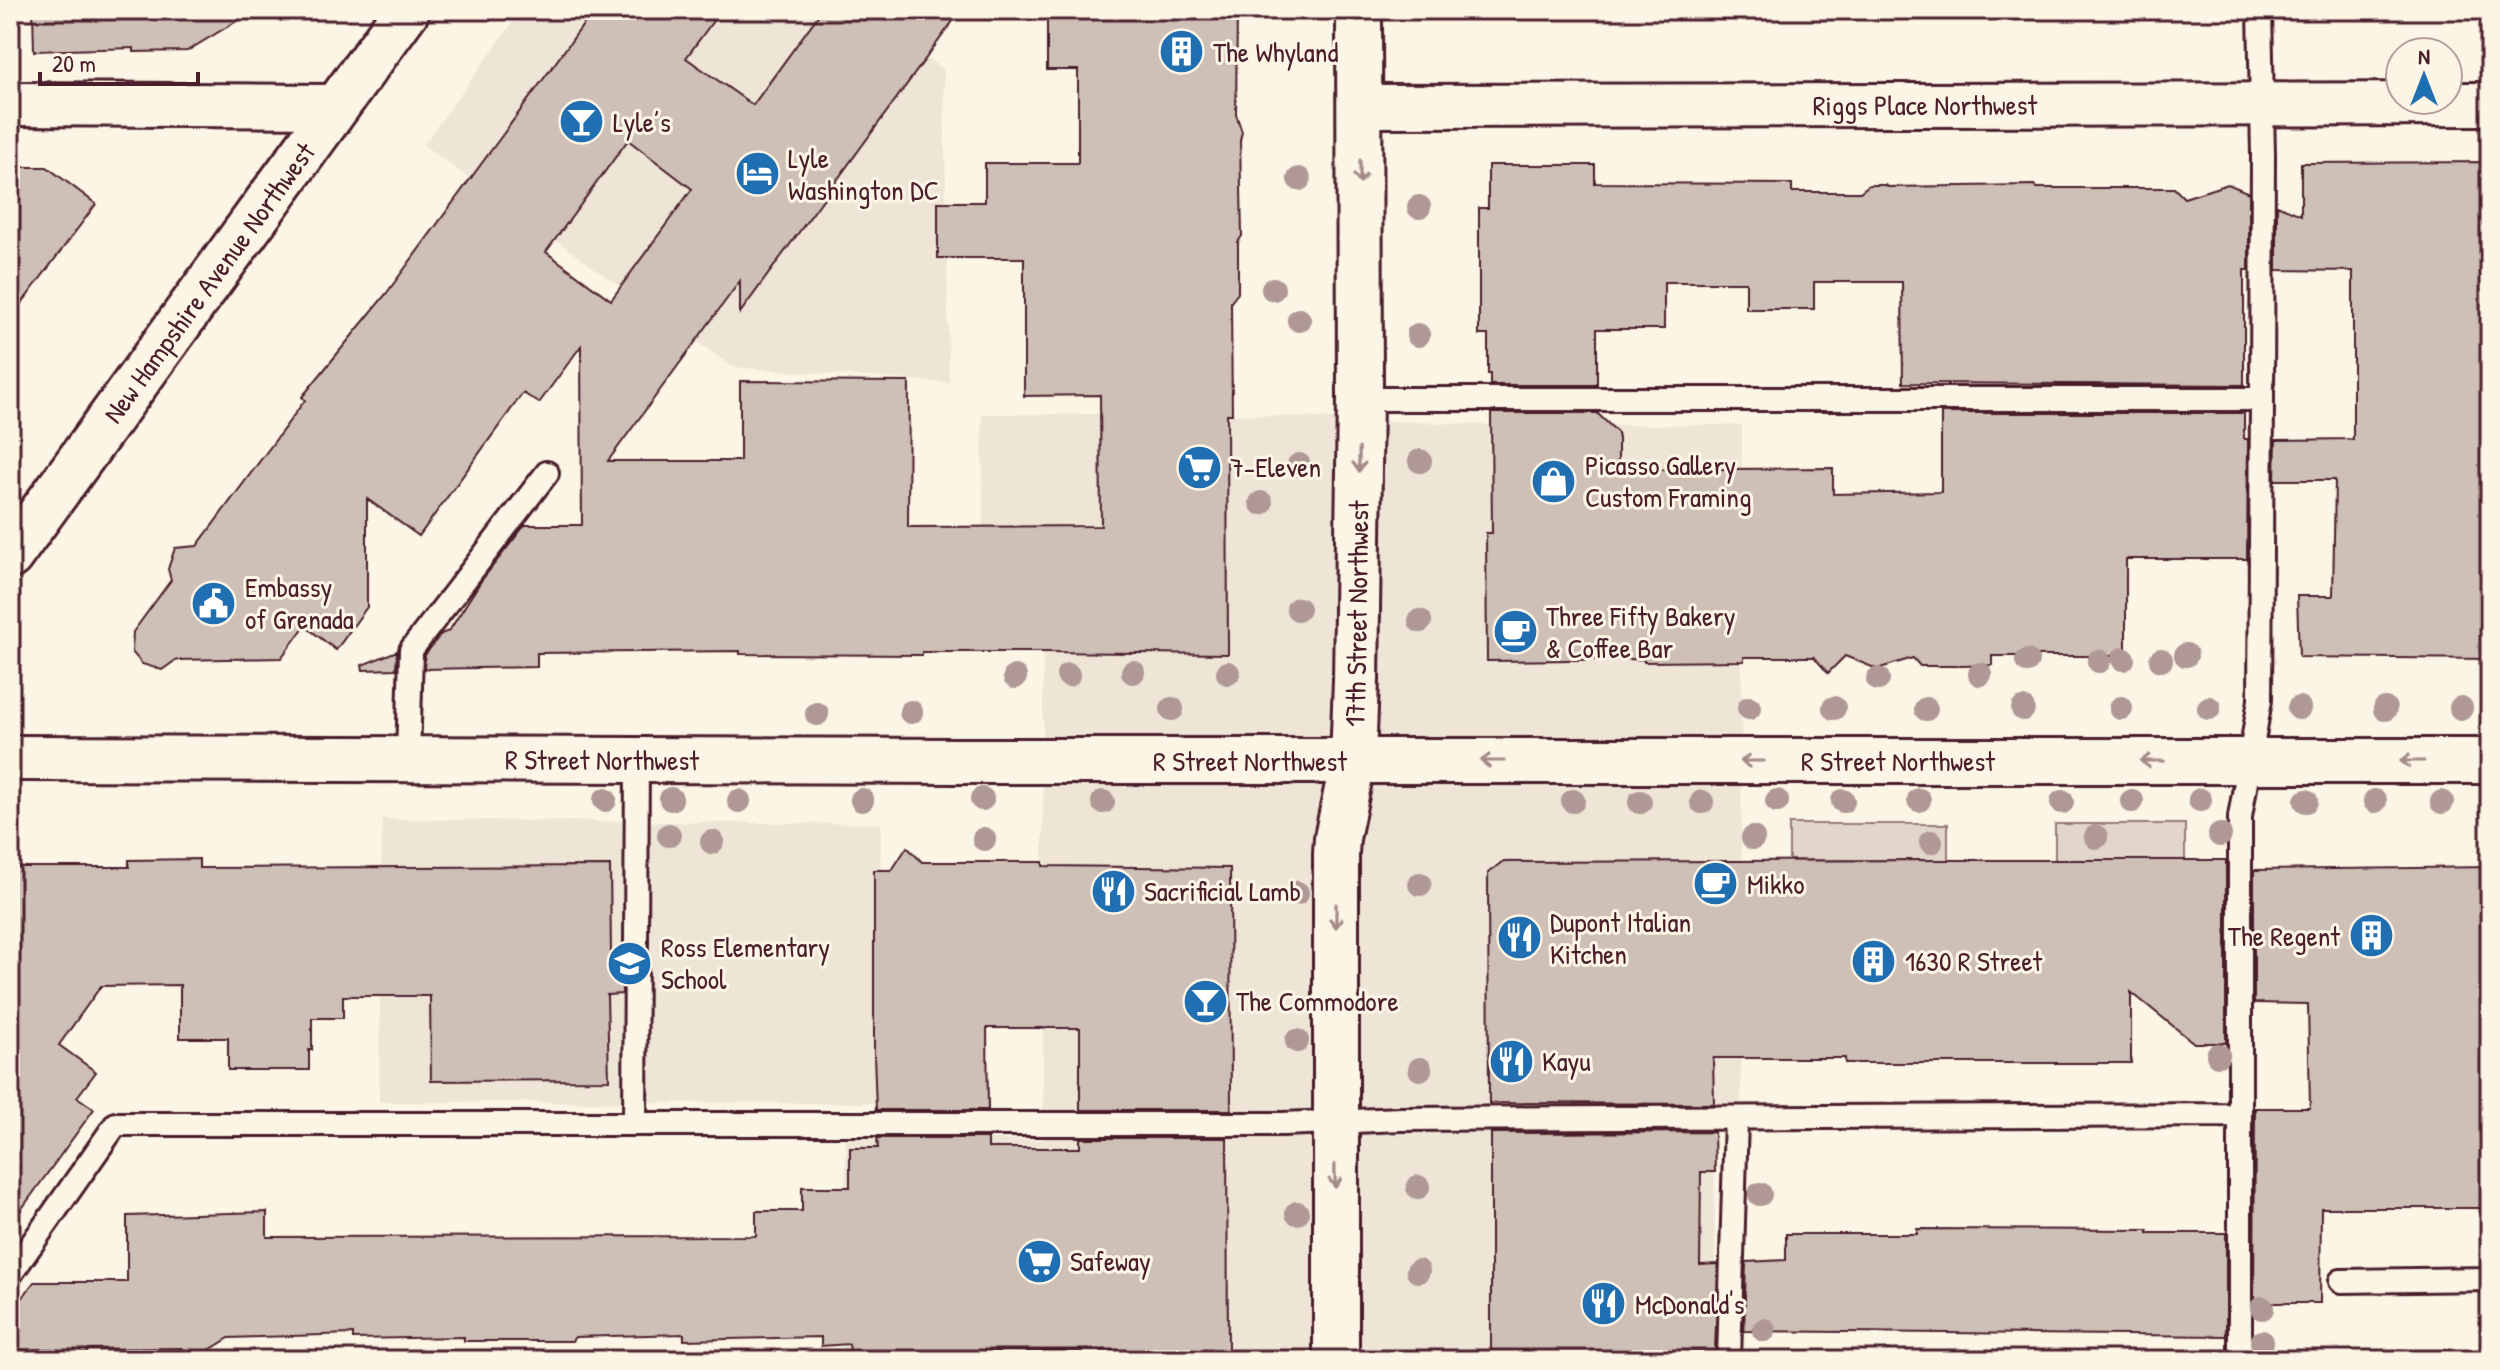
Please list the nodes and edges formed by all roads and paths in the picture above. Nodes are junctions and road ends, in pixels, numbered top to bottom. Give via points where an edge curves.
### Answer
1 (407, 10) edge
2 (1359, 10) edge
3 (2260, 10) edge
4 (10, 104) edge
5 (2261, 104) junction
6 (2490, 104) edge
7 (336, 106) junction
8 (1359, 106) junction
9 (1360, 399) junction
10 (2262, 399) junction
11 (547, 473) dead end
12 (10, 556) edge
13 (10, 758) edge
14 (408, 760) junction
15 (637, 760) junction
16 (1353, 761) junction
17 (2251, 761) junction
18 (2490, 761) edge
19 (2239, 1115) junction
20 (1736, 1118) junction
21 (1334, 1123) junction
22 (635, 1124) junction
23 (10, 1275) edge
24 (2490, 1279) edge
25 (2341, 1281) dead end
26 (1336, 1360) edge
27 (1729, 1360) edge
28 (2240, 1360) edge

1 - 7 main road, New Hampshire Avenue Northwest
2 - 8 main road, 17th Street Northwest
3 - 5 lane
4 - 7 street
5 - 6 street, Riggs Place Northwest
5 - 8 street, Riggs Place Northwest
5 - 10 lane
7 - 12 main road, New Hampshire Avenue Northwest
8 -> 9 main road, 17th Street Northwest
9 - 10 lane
9 -> 16 main road, 17th Street Northwest
10 - 17 lane via 2260,700
11 - 14 lane via 411,650
13 - 14 main road, R Street Northwest
14 - 15 main road, R Street Northwest
15 - 16 main road, R Street Northwest
15 - 22 lane
17 -> 16 main road, R Street Northwest
16 -> 21 main road, 17th Street Northwest via 1337,838
18 -> 17 main road, R Street Northwest
17 - 19 lane via 2240,817
19 - 20 lane
19 - 28 lane
20 - 21 lane
20 - 27 lane
21 - 22 lane
21 -> 26 main road, 17th Street Northwest
22 - 23 lane via 116,1124
24 - 25 lane

